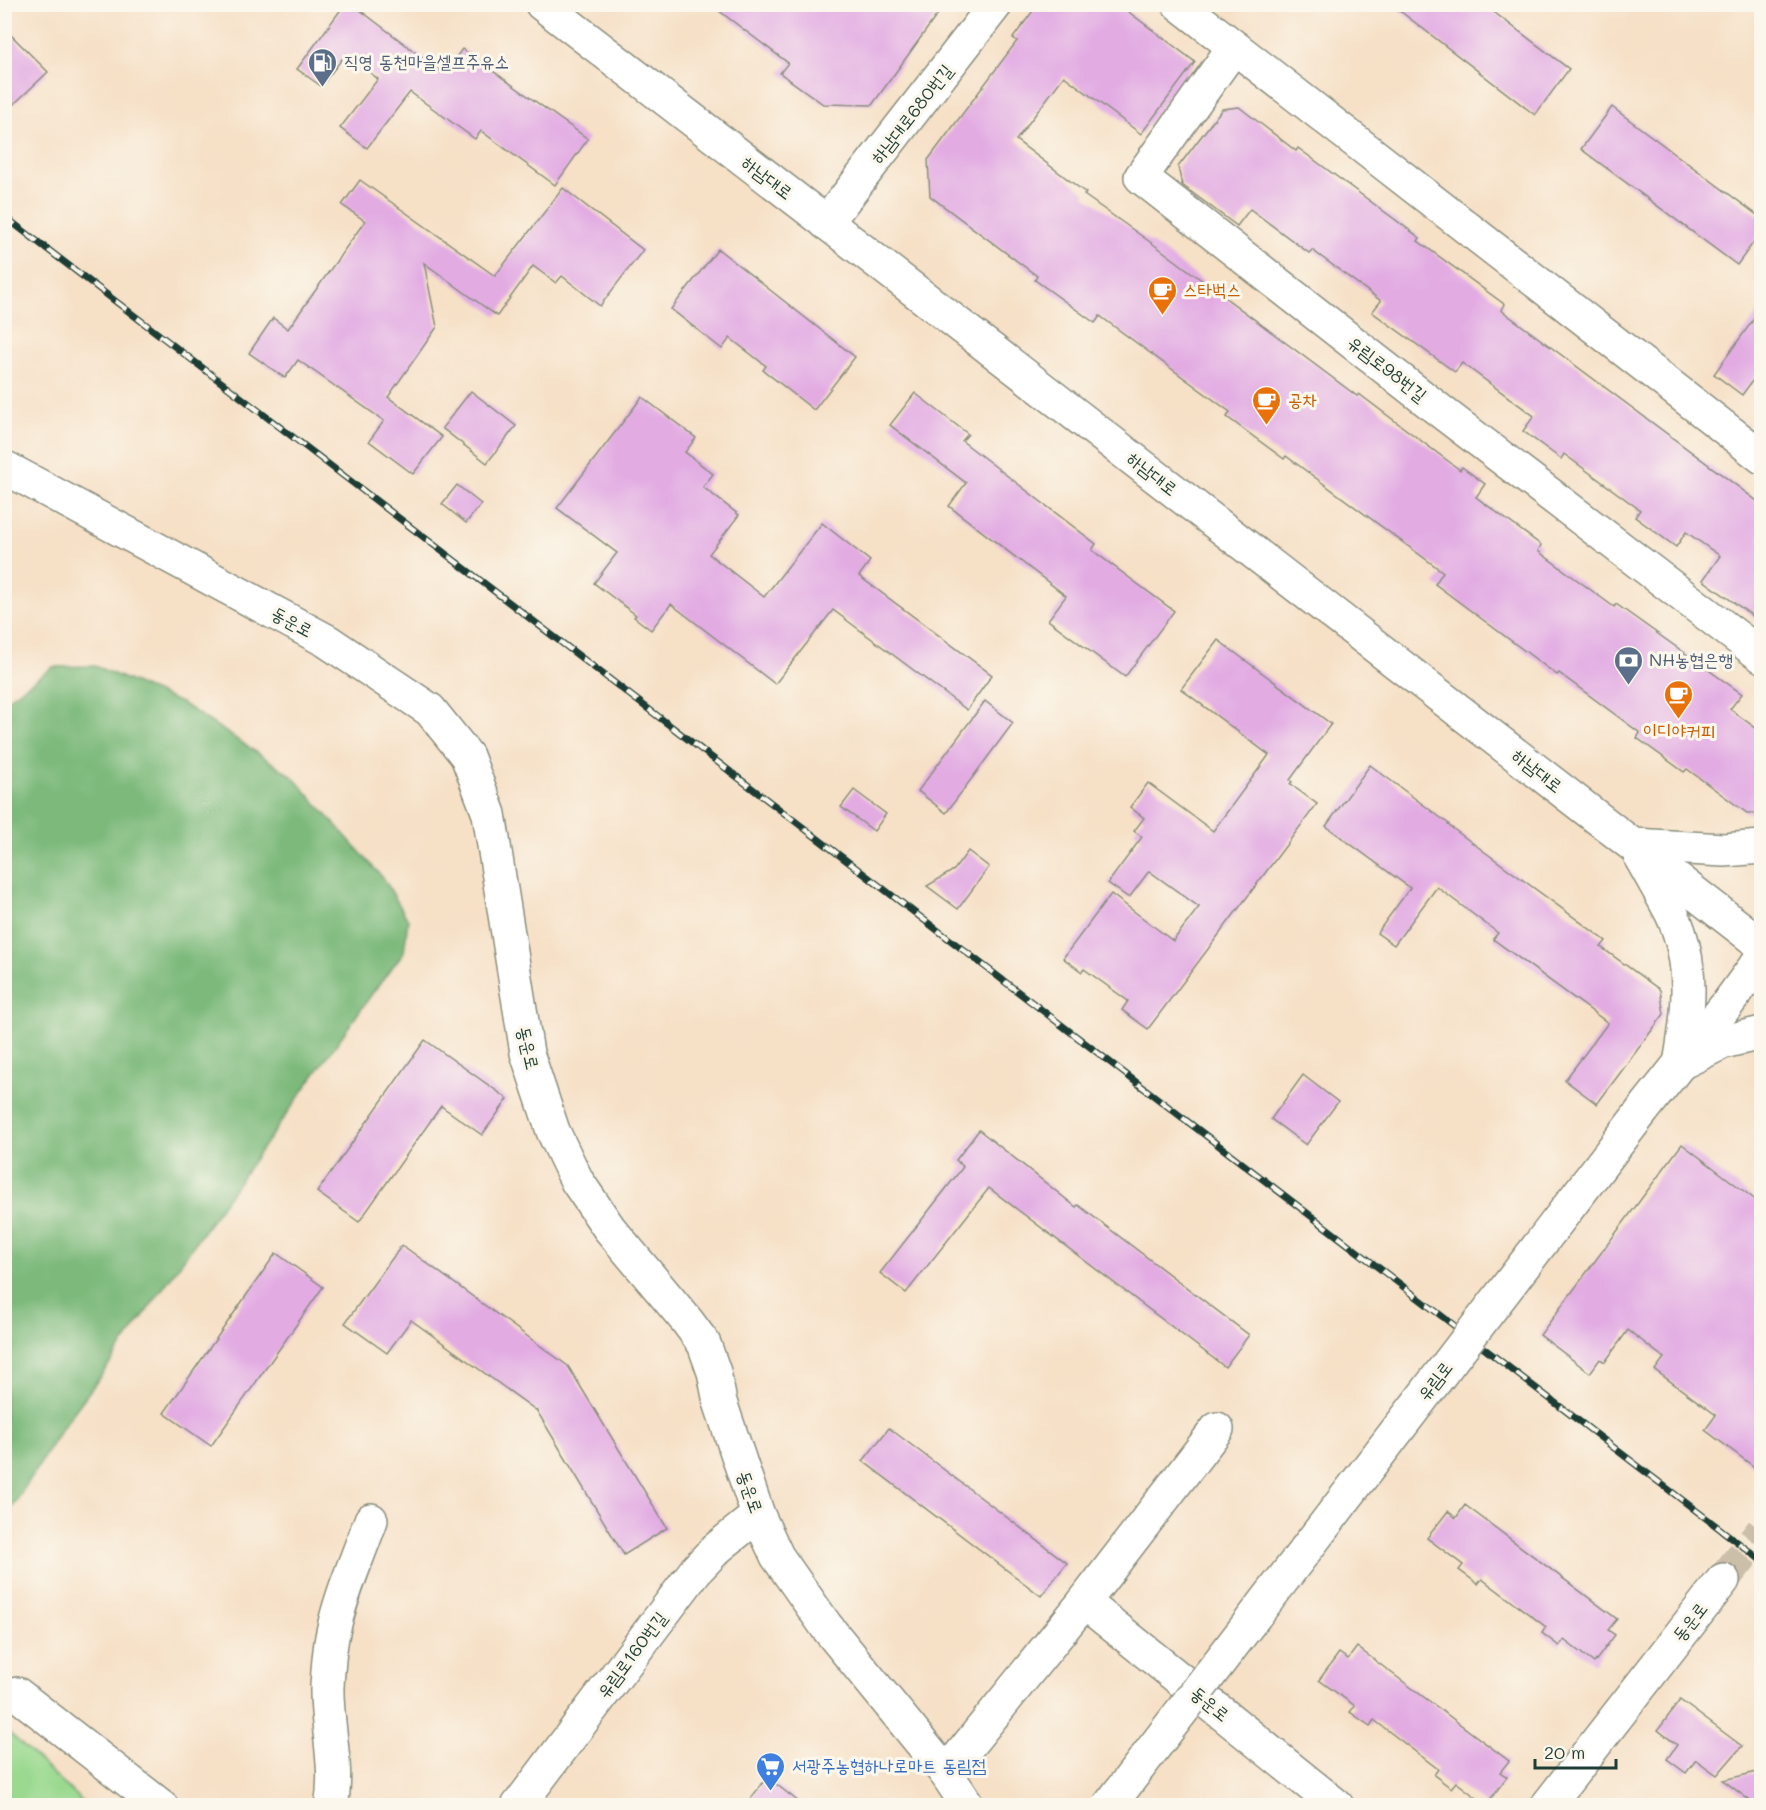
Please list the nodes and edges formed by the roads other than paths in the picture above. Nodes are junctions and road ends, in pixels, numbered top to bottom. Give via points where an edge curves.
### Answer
1 (542, 4) edge
2 (996, 4) edge
3 (1179, 4) edge
4 (1234, 46) junction
5 (826, 223) junction
6 (1761, 457) edge
7 (4, 467) edge
8 (1761, 656) edge
9 (1634, 845) junction
10 (1761, 847) edge
11 (1761, 945) edge
12 (1761, 957) edge
13 (1761, 1033) edge
14 (1680, 1064) junction
15 (1216, 1429) dead end
16 (758, 1515) junction
17 (371, 1520) dead end
18 (1723, 1580) tunnel mouth
19 (1084, 1602) junction
20 (16, 1694) dead end
21 (946, 1773) junction
22 (161, 1806) edge
23 (331, 1806) edge
24 (518, 1806) edge
25 (968, 1806) edge
26 (1108, 1806) edge
27 (1337, 1806) edge
28 (1547, 1806) edge

1 - 5 street, 하남대로
2 - 5 street, 하남대로680번길
3 - 4 street
4 - 6 street
4 - 8 street, 유림로98번길 via 1141,177
5 - 9 street, 하남대로
7 - 16 street, 동운로 via 327,641 430,710 467,756 489,814 527,1053 548,1121 577,1181 603,1219 704,1344
9 - 10 street via 1724,850
9 - 11 street, 하남대로
9 - 14 street via 1672,916 1683,947 1689,985
12 - 14 street, 유림로
13 - 14 street via 1723,1042
14 - 26 street, 유림로, bridge
15 - 19 street
16 - 21 street, 동운로 via 777,1556 821,1619
16 - 24 street, 유림로160번길 via 696,1570
17 - 23 street via 332,1634 327,1685 334,1763
18 - 28 street, 동운로
19 - 21 street
19 - 27 street, 동운로
20 - 22 street
21 - 25 street, 동운로

